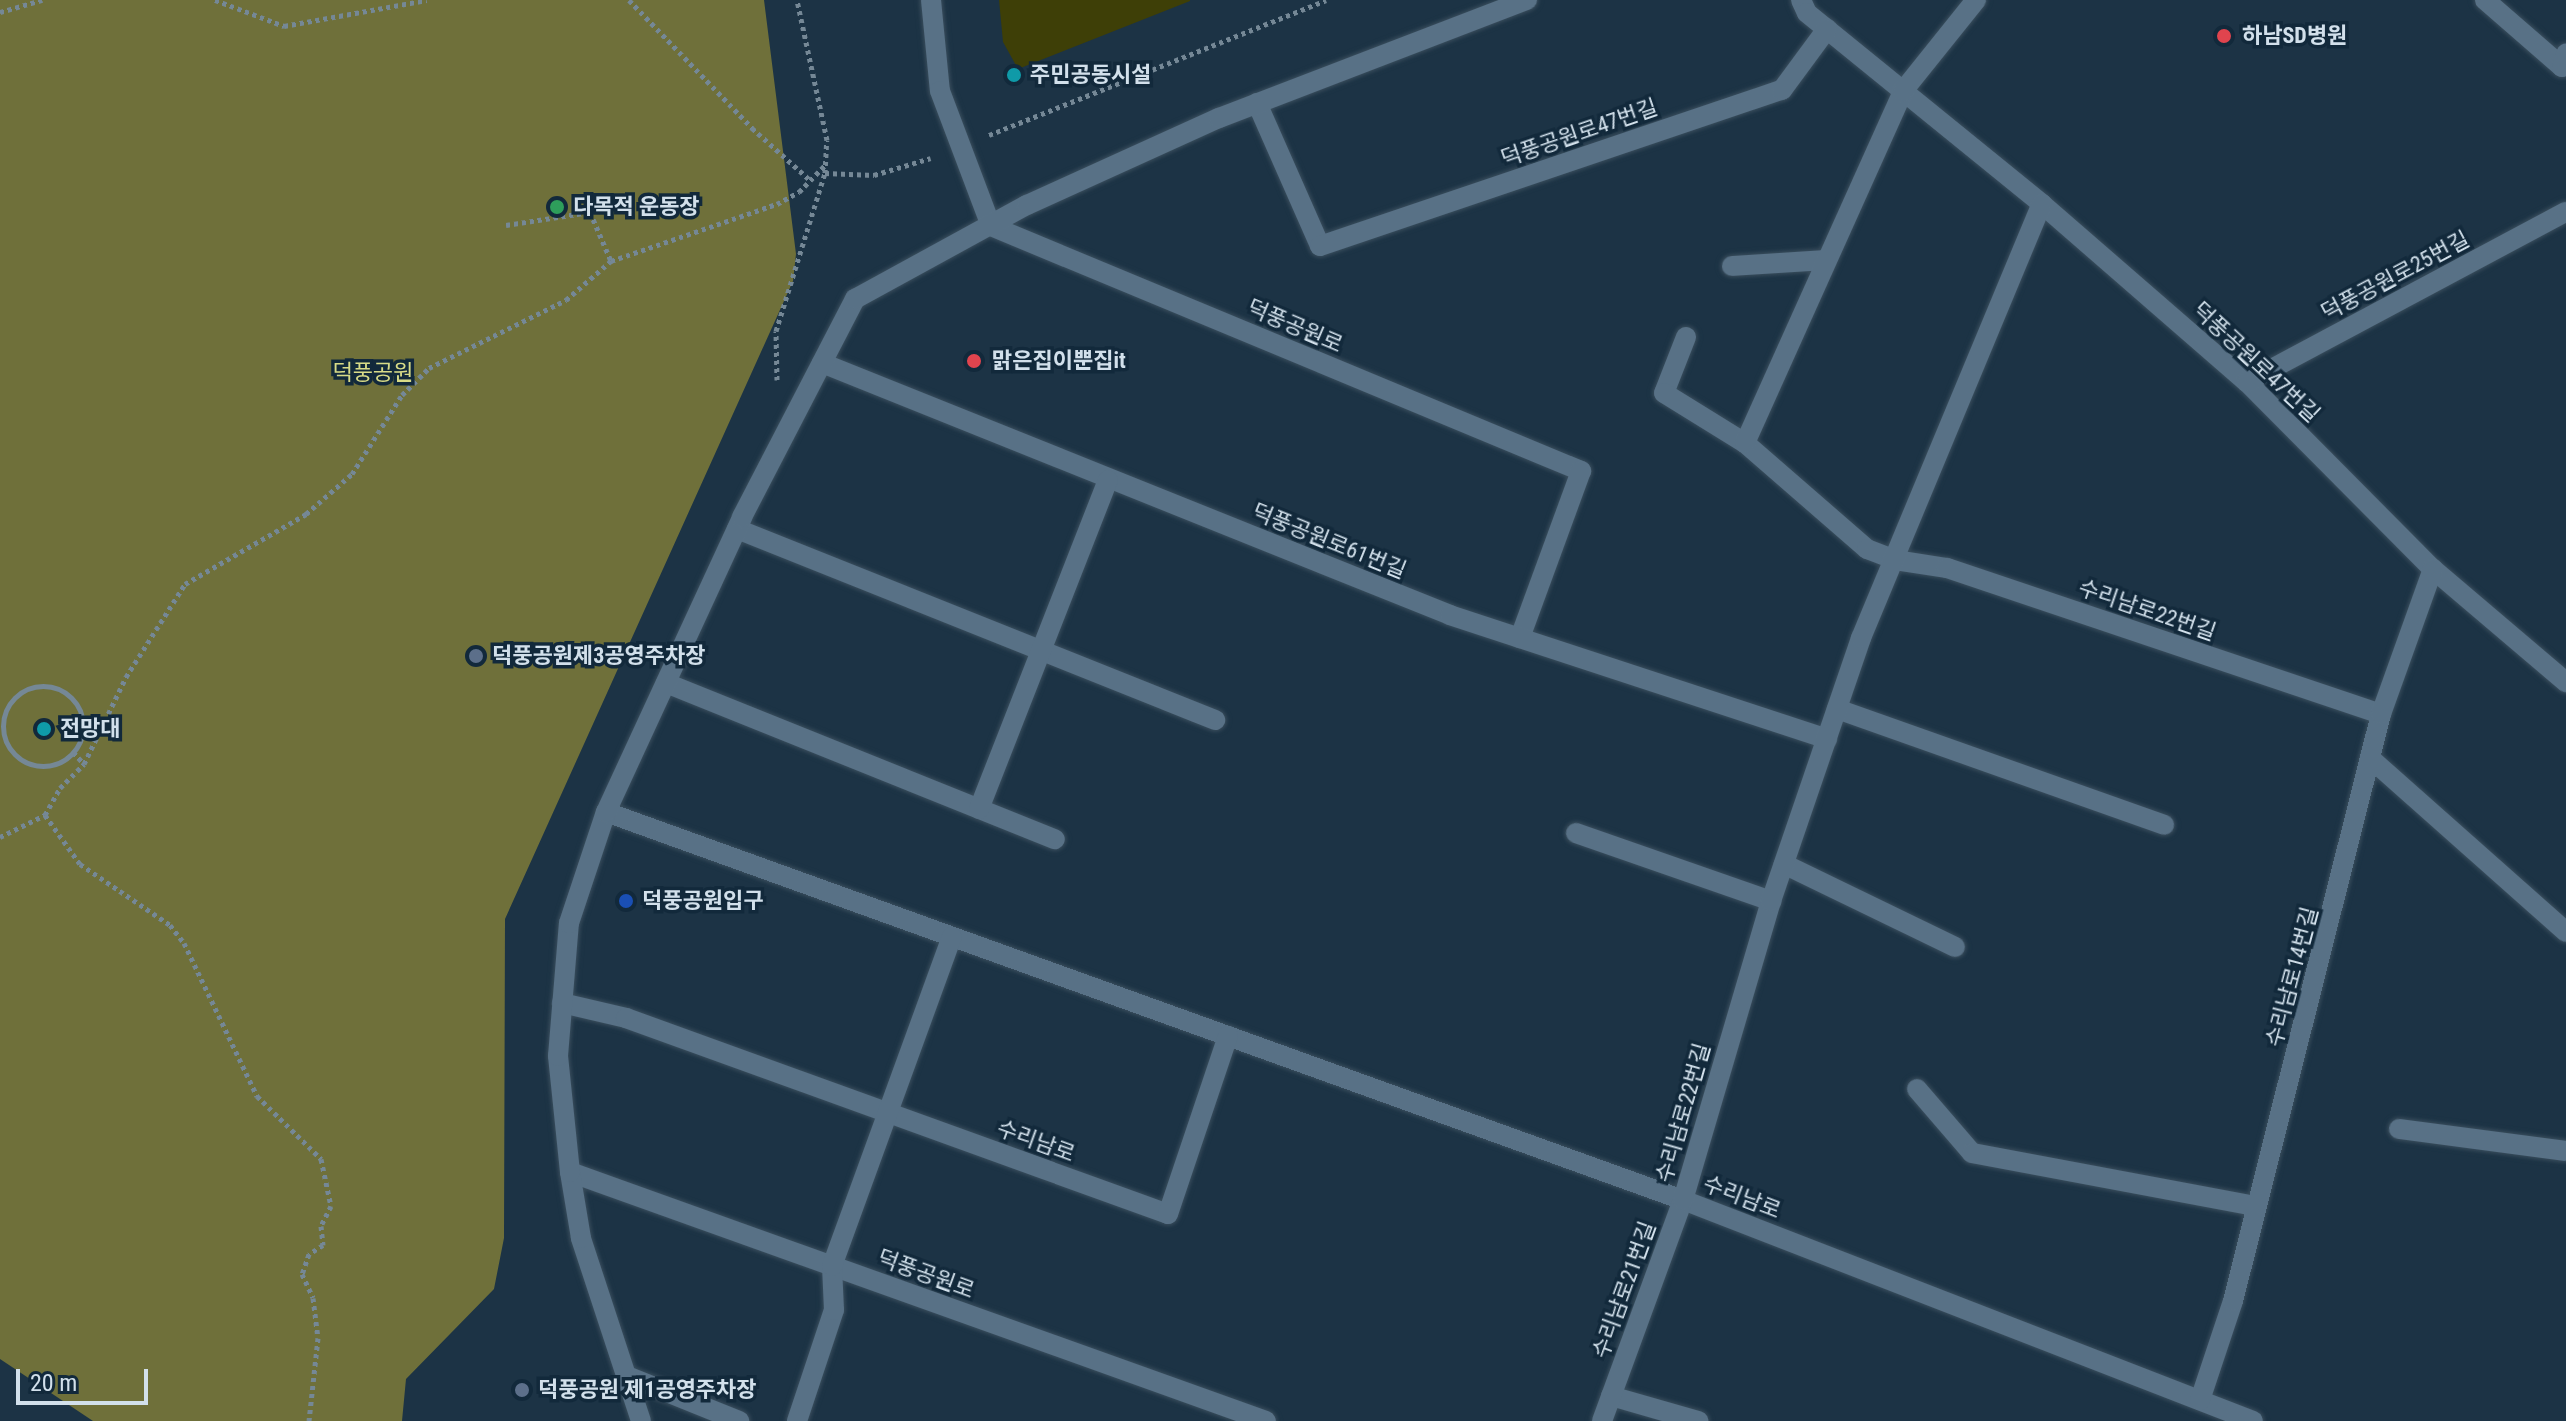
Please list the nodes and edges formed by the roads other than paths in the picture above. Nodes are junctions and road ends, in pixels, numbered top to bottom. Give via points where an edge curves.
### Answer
1 (931, 0) edge
2 (1527, 0) edge
3 (1801, 0) edge
4 (1976, 0) edge
5 (2485, 0) edge
6 (1827, 29) junction
7 (2565, 64) edge
8 (1903, 91) junction
9 (1257, 103) junction
10 (2042, 204) junction
11 (2566, 212) edge
12 (991, 226) junction
13 (1824, 260) junction
14 (1732, 266) dead end
15 (1686, 337) dead end
16 (822, 363) junction
17 (2247, 382) junction
18 (1745, 443) junction
19 (1108, 480) junction
20 (737, 529) junction
21 (1895, 560) junction
22 (2433, 569) junction
23 (1520, 638) junction
24 (1039, 653) junction
25 (2563, 672) edge
26 (666, 683) junction
27 (1837, 709) junction
28 (2381, 714) junction
29 (1215, 720) dead end
30 (1827, 739) junction
31 (2370, 758) junction
32 (979, 809) junction
33 (606, 812) junction
34 (2164, 825) dead end
35 (1576, 833) dead end
36 (1055, 839) dead end
37 (1784, 864) junction
38 (1771, 901) junction
39 (2566, 932) edge
40 (952, 937) junction
41 (1955, 947) dead end
42 (562, 1003) junction
43 (1228, 1036) junction
44 (1917, 1089) dead end
45 (888, 1113) junction
46 (2399, 1129) dead end
47 (2566, 1151) edge
48 (570, 1172) junction
49 (1683, 1200) junction
50 (2255, 1206) junction
51 (832, 1266) junction
52 (627, 1376) junction
53 (1611, 1396) junction
54 (2200, 1400) junction
55 (2240, 1419) edge
56 (641, 1421) edge
57 (739, 1421) edge
58 (797, 1421) edge
59 (1266, 1421) edge
60 (1602, 1421) edge
61 (1698, 1421) edge

1 - 12 street via 933,60
2 - 9 street
3 - 6 street, 덕풍공원로47번길
4 - 8 street
5 - 7 street
6 - 8 street, 덕풍공원로47번길
6 - 9 street, 덕풍공원로47번길 via 1782,90 1320,246
8 - 10 street, 덕풍공원로47번길
8 - 13 street
9 - 12 street
10 - 17 street, 덕풍공원로47번길
10 - 21 street, 수리남로22번길
11 - 17 street, 덕풍공원로25번길
12 - 16 street via 855,299
12 - 23 street, 덕풍공원로 via 1581,471
13 - 14 street
13 - 18 street
15 - 18 street, 수리남로22번길 via 1664,393
16 - 19 street, 덕풍공원로61번길
16 - 20 street
17 - 22 street, 덕풍공원로47번길
18 - 21 street, 수리남로22번길 via 1867,549
19 - 23 street, 덕풍공원로61번길
19 - 24 street
20 - 24 street
20 - 26 street
21 - 27 street, 수리남로22번길
21 - 28 street, 수리남로22번길 via 1947,568
22 - 25 street, 덕풍공원로47번길
22 - 28 street, 수리남로14번길
23 - 30 street, 덕풍공원로61번길
24 - 29 street
24 - 32 street
26 - 32 street
26 - 33 street
27 - 30 street, 수리남로22번길
27 - 34 street
28 - 31 street, 수리남로14번길
30 - 37 street, 수리남로22번길
31 - 39 street
31 - 50 street, 수리남로14번길
32 - 36 street
33 - 40 street, 수리남로
33 - 42 street via 569,923
35 - 38 street
37 - 38 street, 수리남로22번길
37 - 41 street
38 - 49 street, 수리남로22번길
40 - 43 street, 수리남로
40 - 45 street
42 - 45 street via 626,1018
42 - 48 street via 558,1056
43 - 45 street, 수리남로 via 1168,1214
43 - 49 street, 수리남로
44 - 50 street via 1972,1153
45 - 51 street
46 - 47 street
48 - 51 street, 덕풍공원로
48 - 52 street via 581,1238
49 - 53 street, 수리남로21번길
49 - 54 street, 수리남로
50 - 54 street, 수리남로14번길 via 2233,1301
51 - 58 street via 834,1310
51 - 59 street, 덕풍공원로
52 - 56 street
52 - 57 street
53 - 60 street, 수리남로21번길
53 - 61 street
54 - 55 street, 수리남로

